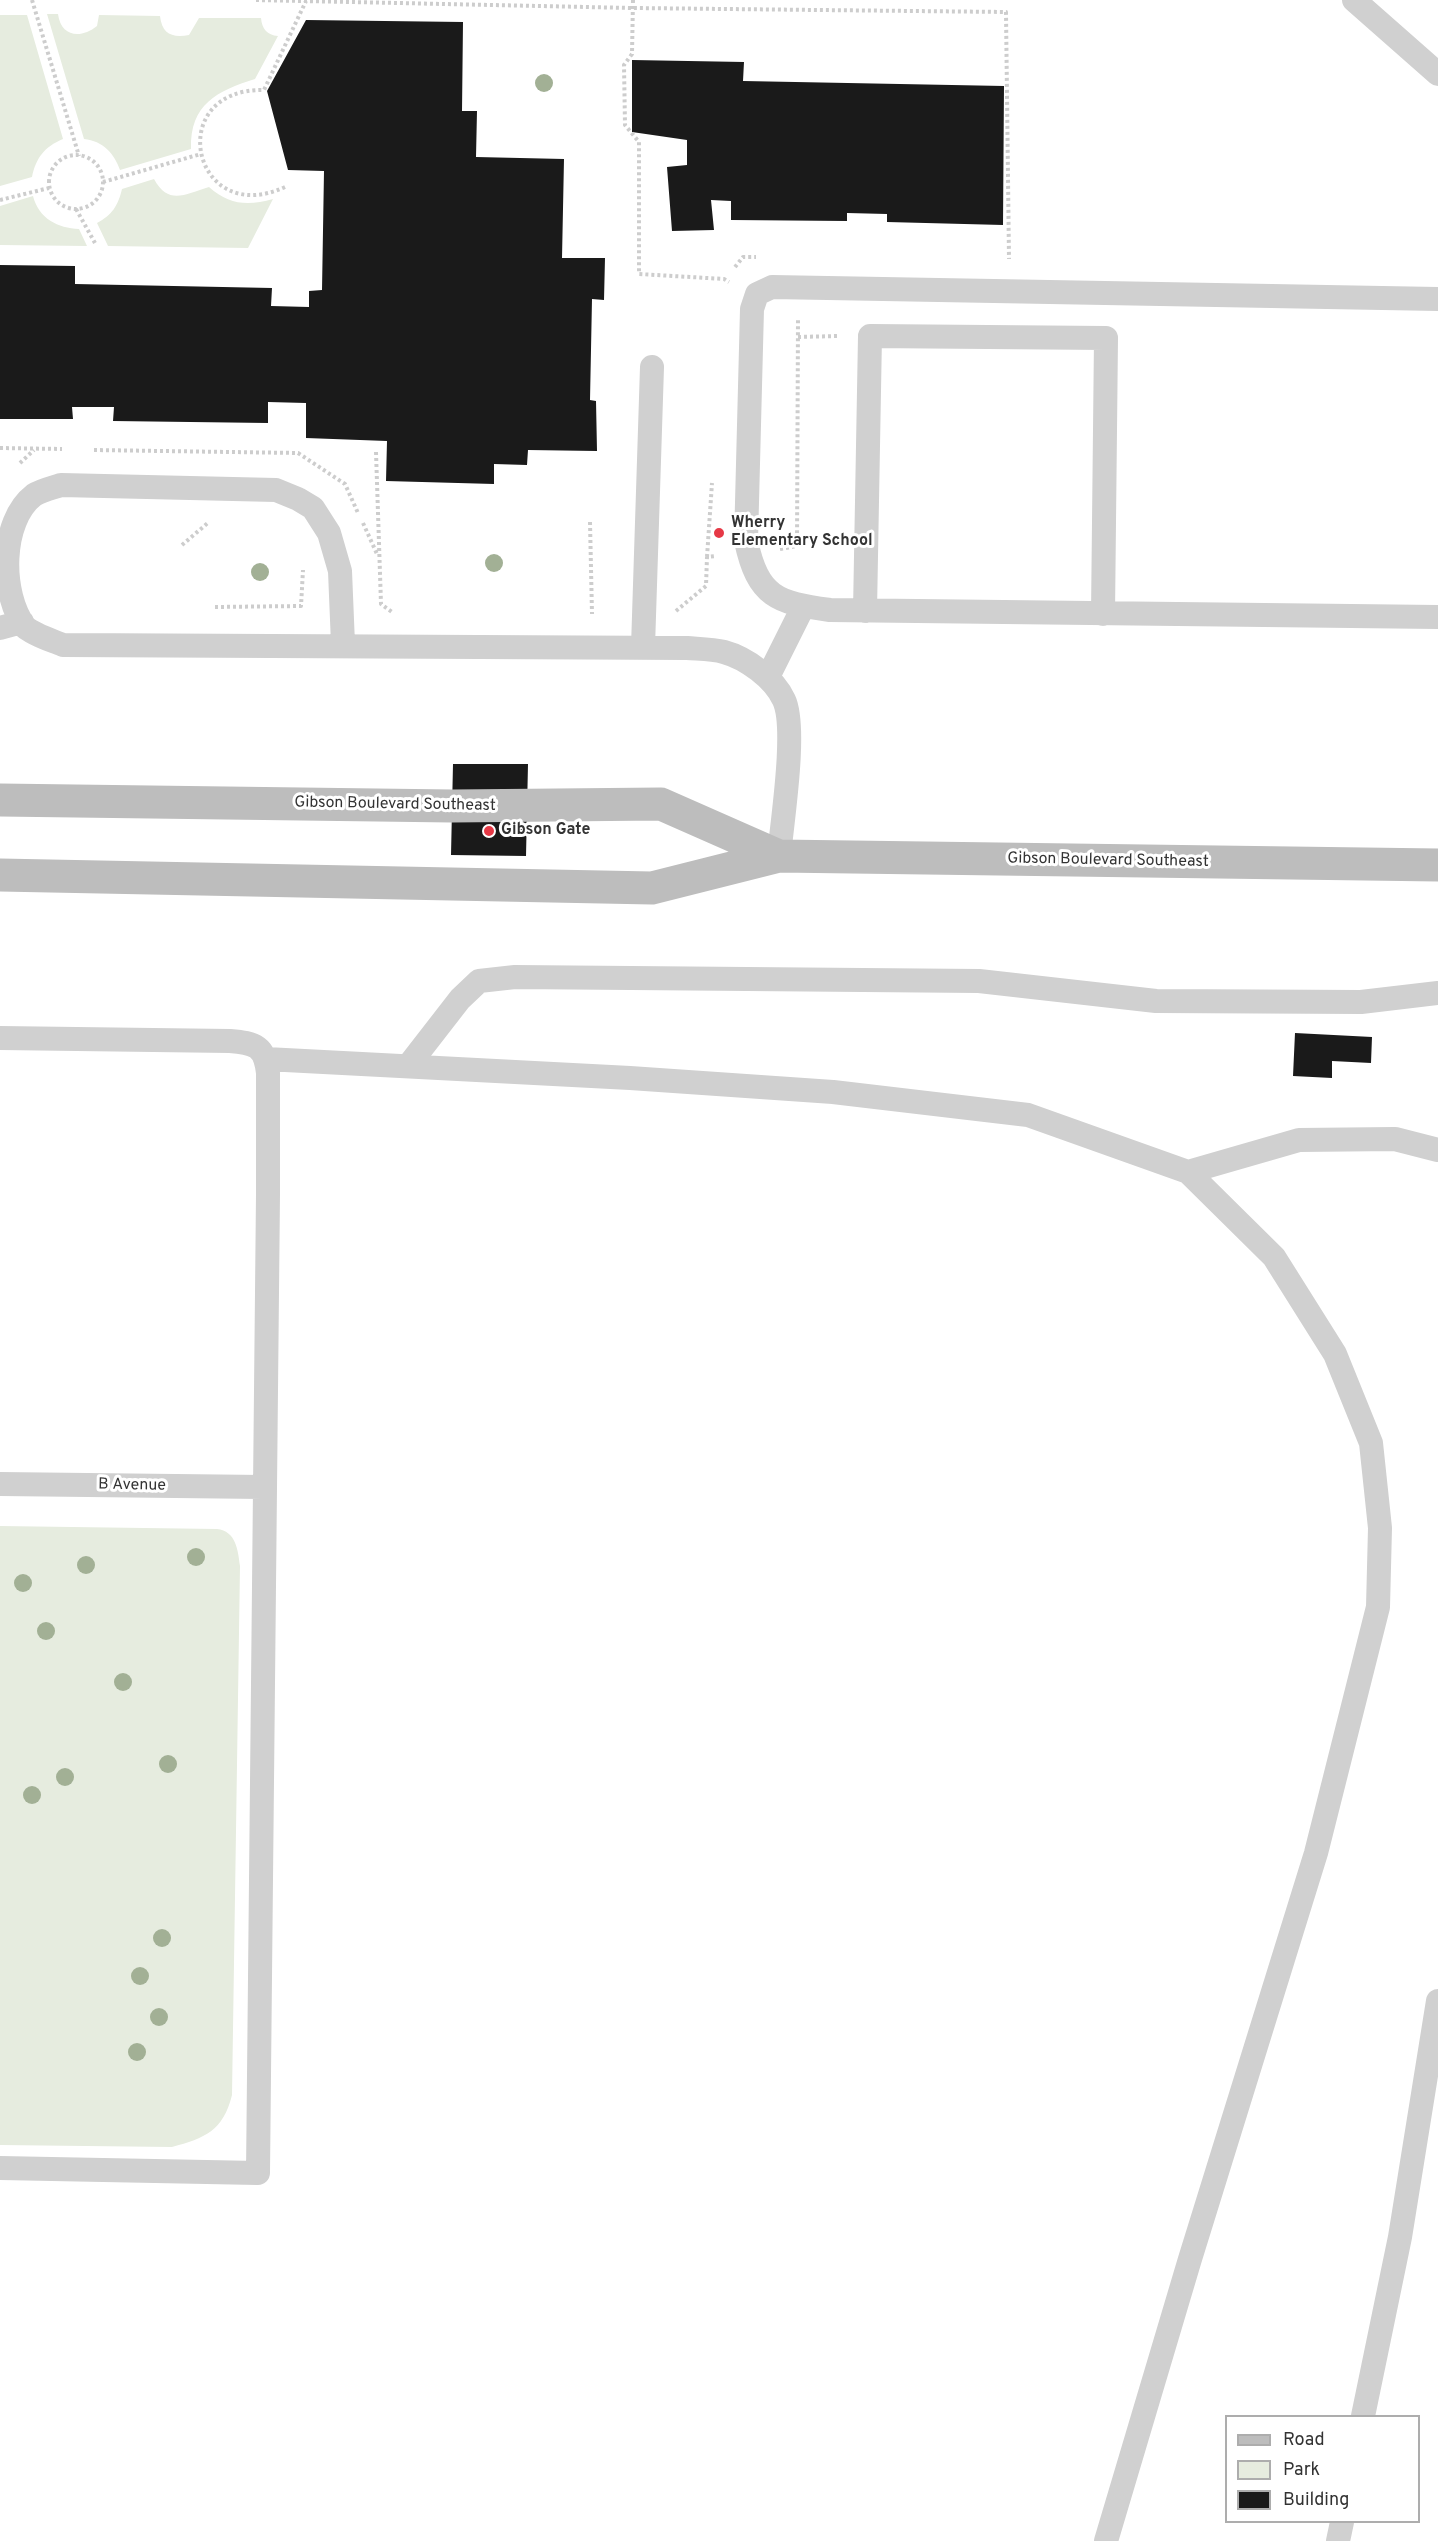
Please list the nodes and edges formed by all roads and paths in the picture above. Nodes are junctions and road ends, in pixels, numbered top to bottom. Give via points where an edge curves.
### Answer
1 (32, 0) edge
2 (256, 0) edge
3 (264, 0) edge
4 (633, 0) edge
5 (1354, 0) edge
6 (306, 1) edge
7 (633, 8) junction
8 (1438, 74) edge
9 (201, 154) junction
10 (79, 156) junction
11 (103, 182) junction
12 (285, 187) dead end
13 (49, 188) junction
14 (0, 200) edge
15 (76, 209) junction
16 (95, 243) dead end
17 (1009, 262) dead end
18 (724, 279) dead end
19 (1438, 299) edge
20 (870, 336) junction
21 (798, 337) dead end
22 (652, 367) dead end
23 (376, 452) dead end
24 (215, 517) dead end
25 (590, 522) dead end
26 (182, 545) dead end
27 (797, 546) dead end
28 (749, 553) junction
29 (304, 563) dead end
30 (215, 607) dead end
31 (803, 607) junction
32 (865, 611) junction
33 (1103, 614) junction
34 (396, 615) dead end
35 (580, 615) dead end
36 (592, 615) junction
37 (644, 615) junction
38 (1438, 617) edge
39 (11, 625) edge
40 (343, 644) junction
41 (643, 647) junction
42 (768, 677) junction
43 (0, 800) edge
44 (779, 856) junction
45 (1438, 865) edge
46 (0, 875) edge
47 (1438, 993) edge
48 (0, 1038) edge
49 (266, 1059) junction
50 (408, 1066) junction
51 (1438, 1150) edge
52 (1188, 1172) junction
53 (0, 1484) edge
54 (263, 1487) junction
55 (1438, 2001) edge
56 (0, 2168) edge
57 (1363, 2415) edge
58 (1342, 2523) edge
59 (1106, 2541) edge
60 (1338, 2541) edge

1 - 10 path
2 - 3 path
3 - 6 path
4 - 7 path
5 - 8 lane
6 - 7 path
6 - 9 path via 264,90 229,95 205,119 200,136
7 - 17 path via 1006,12
7 - 18 path via 632,54 624,65 625,125 639,142 639,274
9 - 11 path
9 - 12 path via 207,170 234,193 250,197 268,195
10 - 11 path via 97,165
10 - 13 path via 57,163 51,170
11 - 15 path via 92,204
13 - 14 path
13 - 15 path via 59,204
15 - 16 path
19 - 28 lane via 772,287 757,294 752,309 746,542
20 - 21 path
20 - 32 lane
20 - 33 lane via 1106,338
22 - 37 lane
23 - 34 path via 381,604
24 - 26 path
25 - 36 path
27 - 28 path
28 - 31 lane via 761,583 780,600
28 - 37 path via 707,557 706,586 672,615
29 - 30 path via 301,606
31 - 32 lane
31 - 42 lane
32 - 33 lane
33 - 38 lane
35 - 36 path
36 - 37 path
37 - 41 lane
39 - 40 lane via 63,645
39 - 40 lane via 11,608 3,587 4,536 16,513 35,495 60,485 276,490 313,508 329,533 340,571
40 - 41 lane
41 - 42 lane via 725,652
42 - 44 lane via 784,700 788,721
43 - 44 main road, Gibson Boulevard Southeast via 452,806 661,804
44 - 45 main road, Gibson Boulevard Southeast
44 - 46 main road, Gibson Boulevard Southeast via 652,888
47 - 50 lane via 1361,1002 1156,1001 979,981 514,977 479,981 460,999
48 - 49 lane via 248,1042 261,1049
49 - 50 lane
49 - 54 lane
50 - 52 lane via 833,1092 1028,1115
51 - 52 lane via 1395,1138 1299,1140
52 - 59 lane via 1274,1257 1335,1354 1371,1443 1380,1528 1378,1607 1316,1852
53 - 54 lane, B Avenue
54 - 56 lane via 258,2173
55 - 57 lane via 1400,2238
58 - 60 lane

